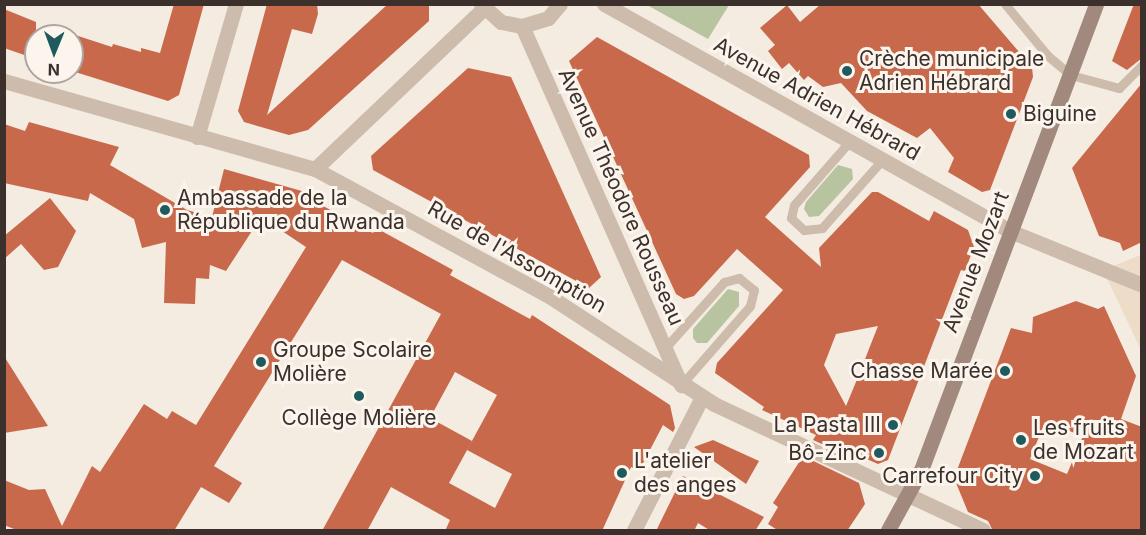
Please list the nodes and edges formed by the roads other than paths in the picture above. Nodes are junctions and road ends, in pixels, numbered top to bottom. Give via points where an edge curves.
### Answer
1 (236, 4) edge
2 (560, 4) edge
3 (604, 4) edge
4 (1005, 4) edge
5 (1096, 4) edge
6 (482, 7) edge
7 (522, 26) junction
8 (1142, 65) edge
9 (1071, 75) junction
10 (4, 81) edge
11 (197, 137) junction
12 (850, 141) junction
13 (883, 159) junction
14 (315, 169) junction
15 (1010, 231) junction
16 (1142, 285) edge
17 (665, 348) junction
18 (681, 385) junction
19 (702, 397) junction
20 (909, 497) junction
21 (634, 531) edge
22 (888, 531) edge
23 (983, 531) edge

1 - 11 street
2 - 7 street via 548,18
3 - 12 street, Avenue Adrien Hébrard
4 - 9 lane via 1048,56
5 - 9 street, Avenue Mozart
6 - 7 street via 501,22
6 - 14 street
7 - 17 street, Avenue Théodore Rousseau
8 - 9 lane via 1119,88
9 - 15 street, Avenue Mozart
10 - 11 street, Rue de l'Assomption
11 - 14 street, Rue de l'Assomption
12 - 13 street, Avenue Adrien Hébrard
12 - 13 lane via 794,205 791,218 804,230 822,228
13 - 15 street, Avenue Adrien Hébrard
14 - 18 street, Rue de l'Assomption via 549,296
15 - 16 street, Avenue Adrien Hébrard
15 - 20 street, Avenue Mozart
17 - 18 street, Avenue Théodore Rousseau
17 - 18 lane via 724,282 739,278 754,290 750,306
18 - 19 street, Rue de l'Assomption
19 - 20 street, Rue de l'Assomption
19 - 21 street
20 - 22 street, Avenue Mozart
20 - 23 street, Rue de l'Assomption

